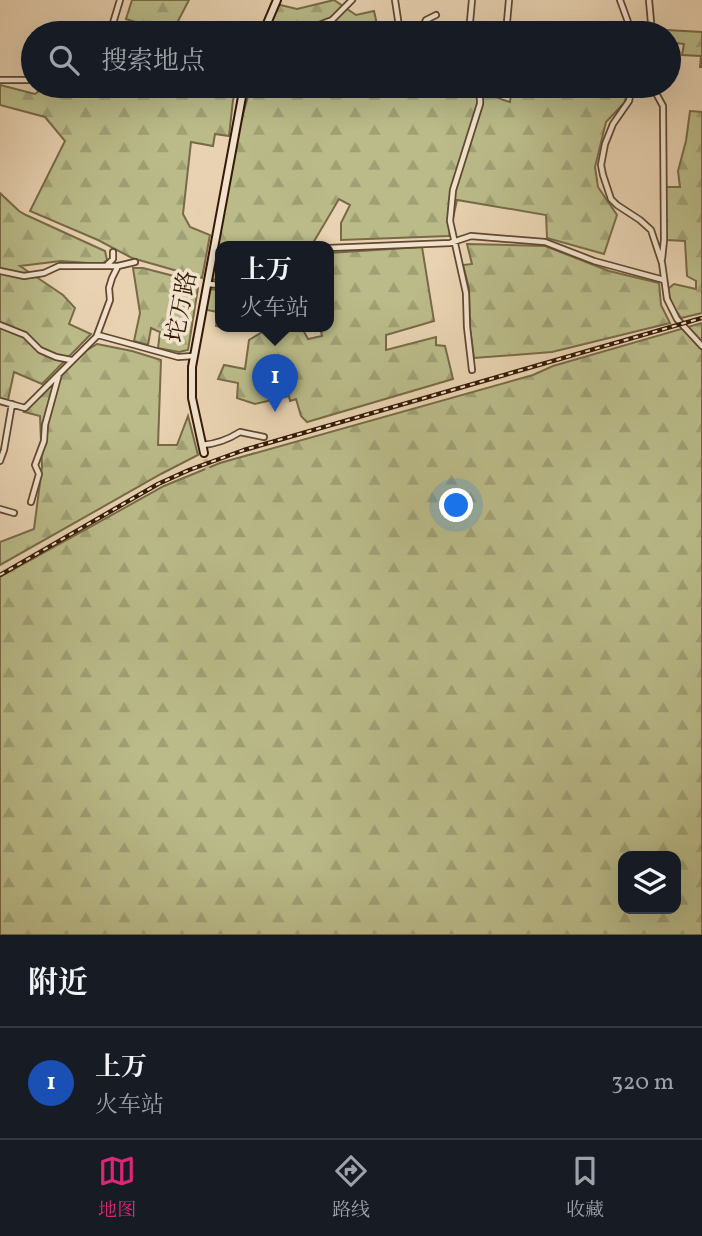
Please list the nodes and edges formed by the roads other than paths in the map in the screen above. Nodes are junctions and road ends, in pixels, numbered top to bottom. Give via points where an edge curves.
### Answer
1 (120, 0) edge
2 (277, 0) edge
3 (352, 0) edge
4 (395, 0) edge
5 (472, 0) edge
6 (509, 0) edge
7 (620, 0) edge
8 (649, 0) edge
9 (436, 15) dead end
10 (332, 20) edge
11 (114, 21) edge
12 (268, 21) edge
13 (398, 21) edge
14 (426, 21) edge
15 (470, 21) edge
16 (507, 21) edge
17 (628, 21) edge
18 (651, 21) edge
19 (0, 80) edge
20 (21, 80) edge
21 (242, 98) edge
22 (481, 98) edge
23 (630, 98) edge
24 (659, 98) edge
25 (215, 241) edge
26 (215, 241) edge
27 (456, 241) junction
28 (334, 248) edge
29 (113, 252) dead end
30 (135, 262) dead end
31 (662, 263) junction
32 (106, 266) junction
33 (118, 266) junction
34 (0, 271) edge
35 (664, 280) junction
36 (207, 284) junction
37 (215, 285) edge
38 (0, 325) edge
39 (97, 335) junction
40 (702, 346) edge
41 (193, 356) junction
42 (72, 360) junction
43 (472, 369) dead end
44 (60, 373) junction
45 (0, 401) edge
46 (12, 404) junction
47 (264, 437) dead end
48 (202, 445) junction
49 (205, 453) tunnel mouth
50 (0, 461) edge
51 (32, 502) dead end
52 (0, 509) edge
53 (14, 513) dead end

1 - 11 street
2 - 12 main road
3 - 10 street
4 - 13 street
5 - 15 street
6 - 16 street
7 - 17 street
8 - 18 street
9 - 14 street
19 - 20 street
21 - 26 main road, 坨万路
22 - 27 street via 453,190 450,221
23 - 31 street via 613,124 601,165 611,199 651,230
24 - 31 street via 664,117
25 - 36 main road, 坨万路
27 - 28 street
27 - 35 street via 471,236 545,242
27 - 43 street
29 - 32 street
30 - 33 street
31 - 35 street
32 - 33 street
32 - 34 street via 74,264 24,276
33 - 39 street
35 - 40 street via 677,320
36 - 37 street
36 - 41 main road, 坨万路
38 - 42 street via 25,335 40,350
39 - 41 street via 178,357
39 - 42 street
41 - 48 main road, 坨万路 via 191,390
42 - 44 street
44 - 46 street via 25,408
44 - 51 street via 34,465 39,474
45 - 46 street
46 - 50 street
47 - 48 street via 240,432
48 - 49 main road, 坨万路
52 - 53 street

